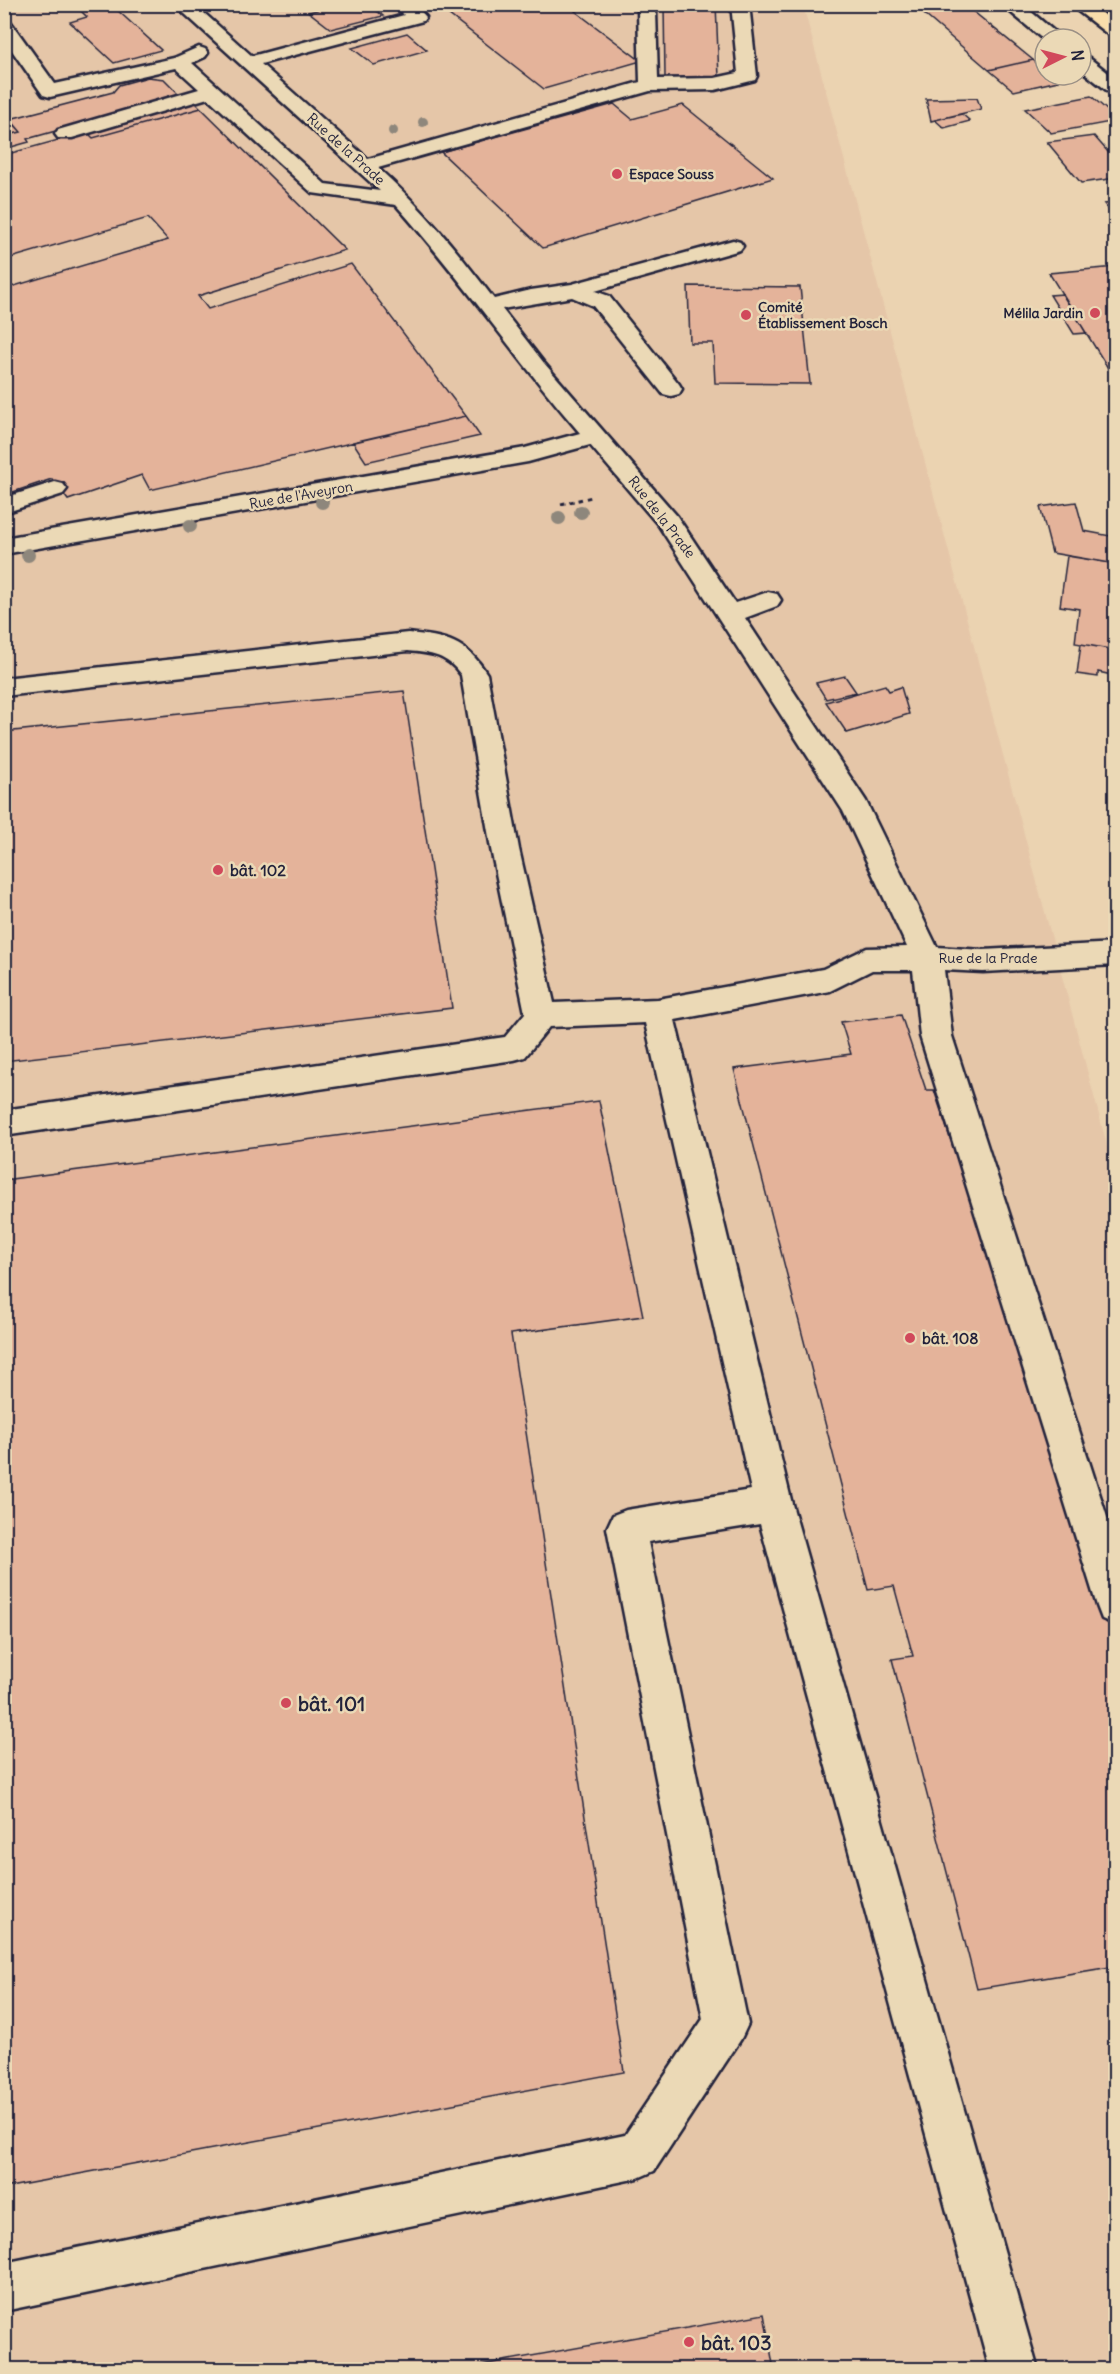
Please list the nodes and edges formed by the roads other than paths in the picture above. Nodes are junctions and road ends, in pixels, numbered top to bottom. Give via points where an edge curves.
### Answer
1 (183, 4) edge
2 (403, 4) edge
3 (740, 4) edge
4 (1010, 4) edge
5 (1078, 4) edge
6 (647, 11) dead end
7 (4, 25) edge
8 (1039, 27) edge
9 (1116, 32) edge
10 (225, 41) junction
11 (180, 62) junction
12 (249, 62) junction
13 (1093, 70) edge
14 (649, 85) junction
15 (1116, 88) edge
16 (212, 91) junction
17 (65, 134) dead end
18 (365, 166) junction
19 (402, 200) junction
20 (733, 246) dead end
21 (574, 290) junction
22 (490, 306) junction
23 (671, 389) dead end
24 (595, 436) junction
25 (55, 489) dead end
26 (4, 506) edge
27 (4, 546) edge
28 (768, 600) dead end
29 (731, 614) junction
30 (4, 687) edge
31 (1116, 954) edge
32 (927, 958) junction
33 (658, 1011) junction
34 (542, 1015) junction
35 (4, 1123) edge
36 (773, 1504) junction
37 (1116, 1606) edge
38 (4, 2287) edge
39 (1014, 2370) edge

1 - 10 street, Rue de la Prade
2 - 12 street via 417,17
3 - 14 street via 747,76 715,84
4 - 8 street
5 - 9 main road
6 - 14 street
7 - 11 street via 50,91
10 - 11 street
10 - 12 street, Rue de la Prade
11 - 16 street
12 - 18 street, Rue de la Prade
13 - 15 street
14 - 18 street
16 - 17 street
16 - 19 street via 319,189
18 - 19 street, Rue de la Prade
19 - 22 street, Rue de la Prade
20 - 21 street
21 - 22 street
21 - 23 street via 601,301
22 - 24 street, Rue de la Prade via 536,368
24 - 27 street, Rue de l'Aveyron via 528,455
24 - 29 street, Rue de la Prade via 668,520
25 - 26 street
28 - 29 street
29 - 32 street, Rue de la Prade via 856,808
30 - 34 street via 408,642 446,646 463,658 474,674 505,849
31 - 32 street, Rue de la Prade via 983,961
32 - 33 street via 867,959 830,979
32 - 37 street via 936,1036
33 - 34 street
33 - 36 street
34 - 35 street via 514,1048
36 - 38 street via 626,1528 726,2024 638,2155
36 - 39 street

